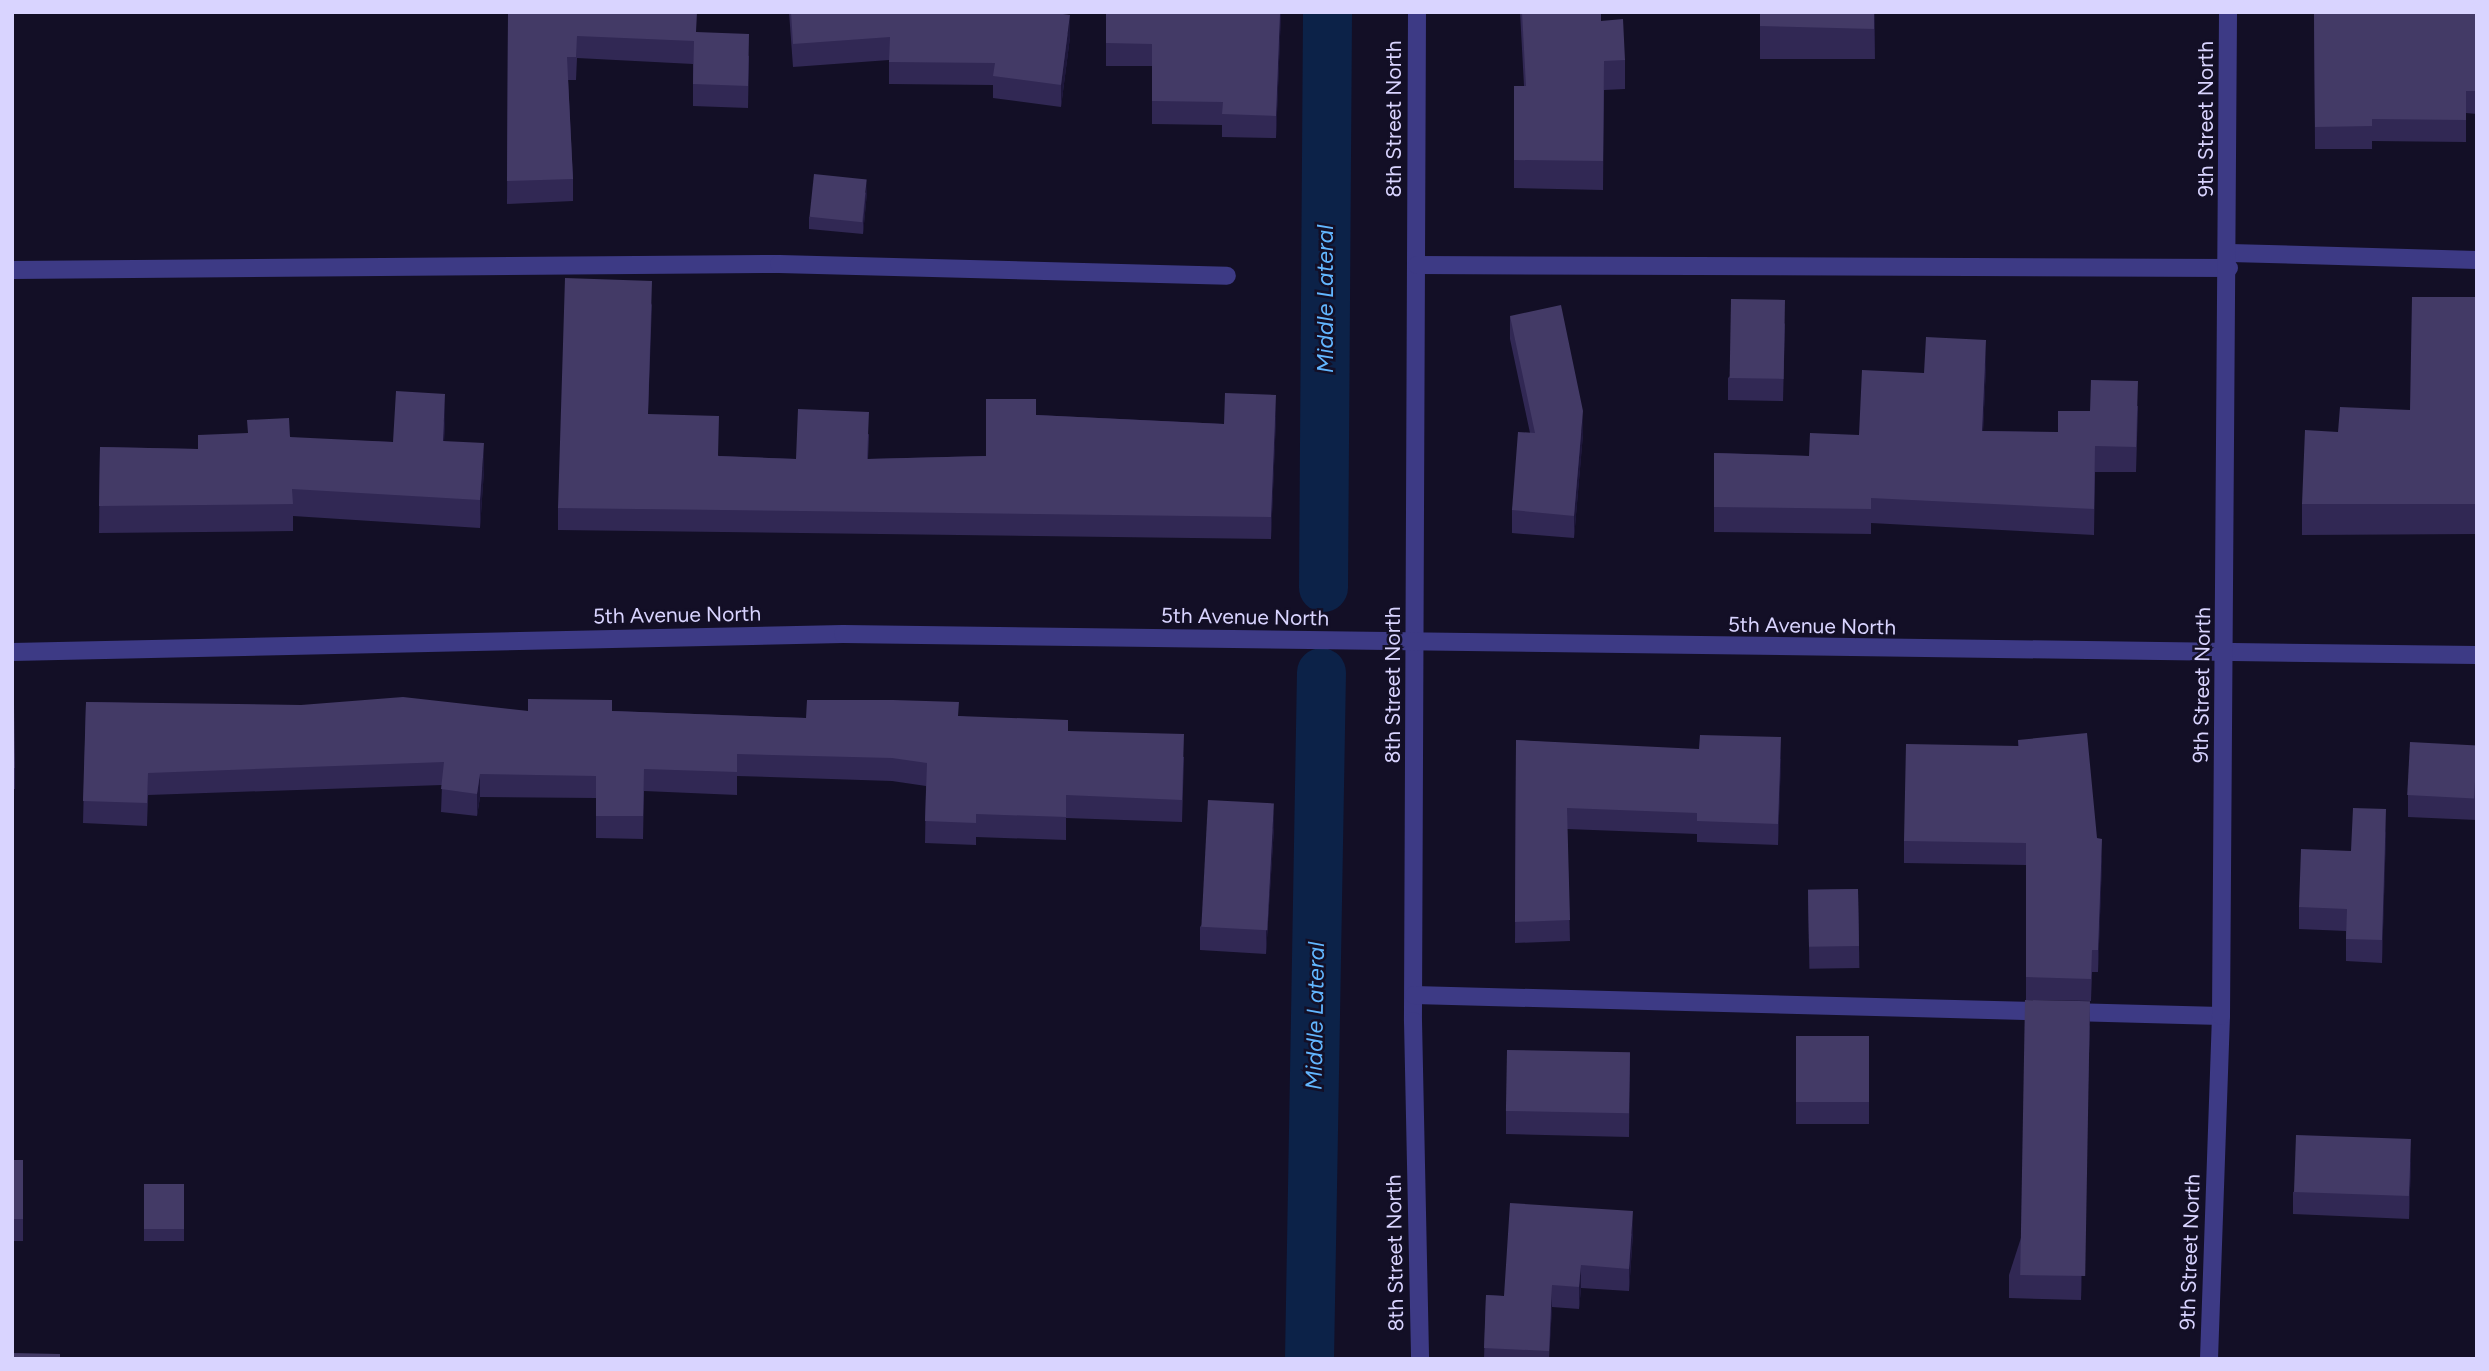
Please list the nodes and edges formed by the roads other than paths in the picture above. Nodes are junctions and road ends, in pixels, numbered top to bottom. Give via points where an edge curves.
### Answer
1 (1417, 12) edge
2 (2228, 12) edge
3 (2230, 260) junction
4 (2477, 260) edge
5 (1417, 265) junction
6 (12, 270) edge
7 (1227, 276) dead end
8 (1416, 642) junction
9 (12, 652) edge
10 (2225, 655) junction
11 (2477, 655) edge
12 (1414, 995) junction
13 (2221, 1016) junction
14 (1420, 1359) edge
15 (2209, 1359) edge

1 - 5 street, 8th Street North
2 - 3 street, 9th Street North
3 - 4 street
3 - 5 street
3 - 10 street, 9th Street North
5 - 8 street, 8th Street North
6 - 7 street via 779,264
8 - 9 street, 5th Avenue North via 843,634
8 - 10 street, 5th Avenue North
8 - 12 street, 8th Street North
10 - 11 street, 5th Avenue North
10 - 13 street, 9th Street North
12 - 13 street
12 - 14 street, 8th Street North
13 - 15 street, 9th Street North

